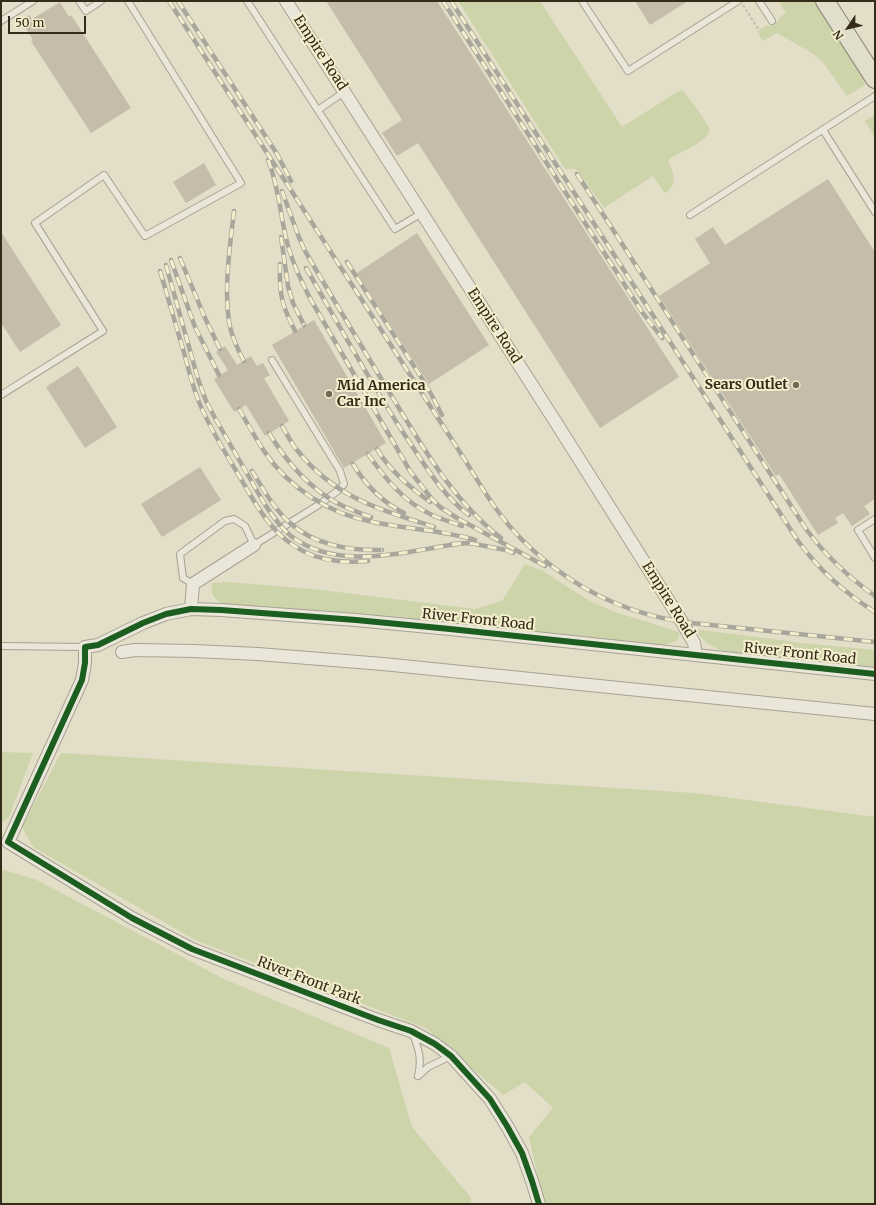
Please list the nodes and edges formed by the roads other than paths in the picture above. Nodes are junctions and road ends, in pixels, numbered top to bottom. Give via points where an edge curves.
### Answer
1 (33, 1) edge
2 (80, 1) edge
3 (101, 1) edge
4 (128, 1) edge
5 (247, 1) edge
6 (286, 1) edge
7 (582, 1) edge
8 (739, 1) edge
9 (759, 1) edge
10 (825, 1) edge
11 (1, 21) edge
12 (772, 21) dead end
13 (875, 79) edge
14 (344, 92) junction
15 (875, 96) edge
16 (318, 110) junction
17 (823, 130) junction
18 (875, 212) edge
19 (422, 213) junction
20 (690, 215) dead end
21 (272, 360) dead end
22 (1, 396) edge
23 (875, 519) edge
24 (254, 545) junction
25 (875, 558) edge
26 (193, 584) junction
27 (191, 609) junction
28 (1, 646) edge
29 (85, 647) junction
30 (122, 652) dead end
31 (696, 655) junction
32 (875, 674) edge
33 (875, 714) edge
34 (411, 1031) junction
35 (451, 1056) junction
36 (539, 1204) edge

1 - 11 lane
2 - 3 lane via 86,11
4 - 22 lane via 241,183 145,236 104,175 35,223 103,330
5 - 16 lane
6 - 14 street, Empire Road
7 - 8 lane via 628,71
9 - 12 lane
10 - 13 main road
14 - 16 lane
14 - 19 street, Empire Road
15 - 17 lane
16 - 19 lane via 395,229
17 - 18 lane
17 - 20 lane
19 - 31 street, Empire Road via 682,622 694,643
21 - 24 lane via 340,471 344,484 320,504
23 - 25 lane via 858,530
24 - 26 street
24 - 26 lane via 245,526 234,520 225,522 180,554 183,578
26 - 27 street
27 - 29 street, River Front Road via 166,614 109,641
27 - 31 street, River Front Road via 356,620
28 - 29 lane, River Front Road
29 - 34 street, River Front Park via 82,680 8,842 132,918 192,949
30 - 33 street via 194,651 383,664
31 - 32 street, River Front Road
34 - 35 street, River Front Park
34 - 35 lane via 421,1060 418,1076 428,1067
35 - 36 street, River Front Park via 490,1099 507,1126 522,1153

